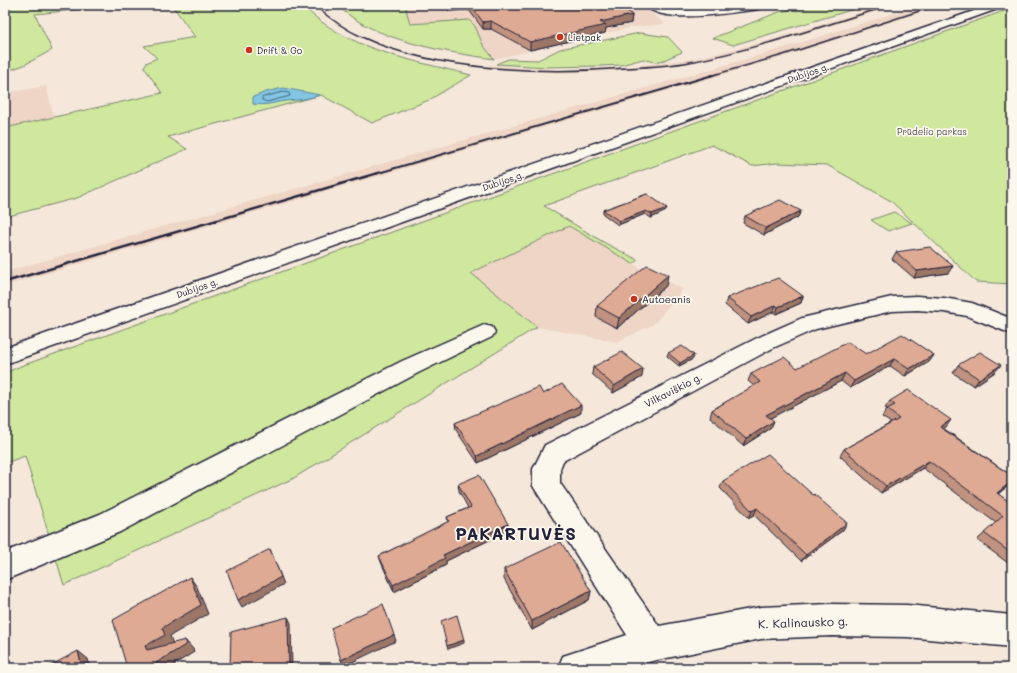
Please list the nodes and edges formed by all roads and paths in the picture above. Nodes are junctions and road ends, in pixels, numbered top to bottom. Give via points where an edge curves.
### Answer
1 (650, 5) edge
2 (763, 5) edge
3 (1000, 5) edge
4 (1012, 327) edge
5 (484, 332) dead end
6 (5, 356) edge
7 (5, 566) edge
8 (1012, 631) edge
9 (652, 644) junction
10 (575, 668) edge

1 - 2 main road via 663,11 683,14
3 - 6 main road, Dubijos g.
4 - 9 main road, Vilkaviškio g. via 972,310 917,303 892,304 810,323 751,350 554,453 545,473 547,486
5 - 7 main road via 410,367 110,523
8 - 9 main road, K. Kalinausko g. via 907,621 816,621 761,623
9 - 10 main road, K. Kalinausko g.

